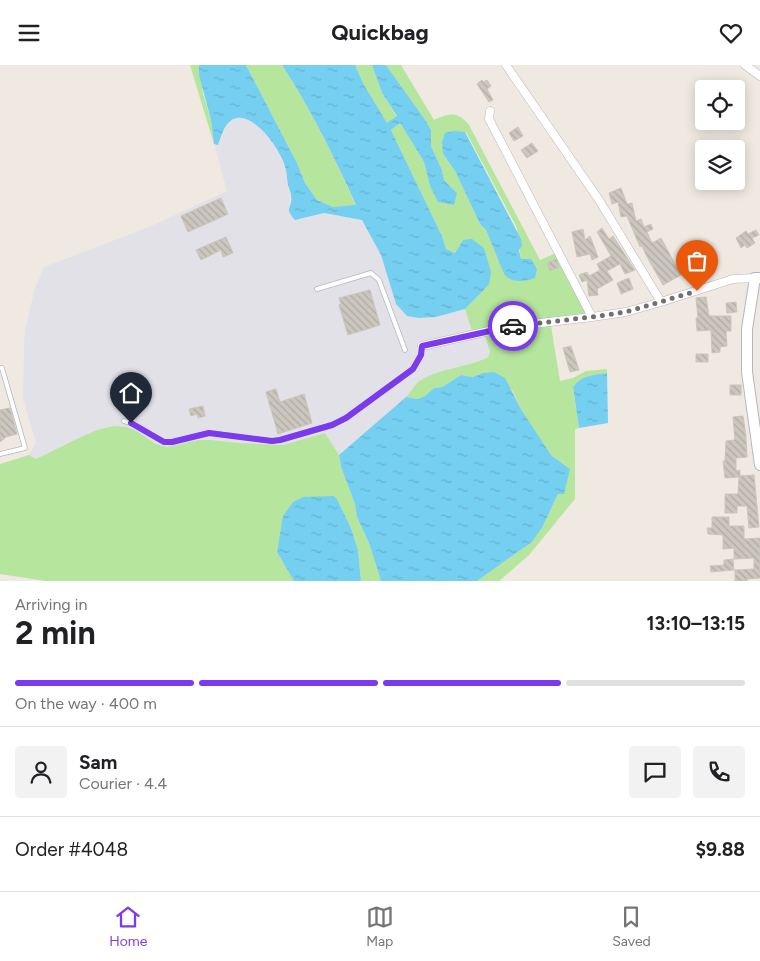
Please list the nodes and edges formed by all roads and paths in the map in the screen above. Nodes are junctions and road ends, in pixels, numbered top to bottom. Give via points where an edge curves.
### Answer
1 (506, 65) edge
2 (745, 65) edge
3 (760, 76) edge
4 (490, 111) dead end
5 (758, 278) edge
6 (317, 289) dead end
7 (661, 302) junction
8 (592, 317) junction
9 (422, 346) joint
10 (405, 350) dead end
11 (1, 367) edge
12 (4, 375) junction
13 (0, 378) edge
14 (124, 421) dead end
15 (0, 455) edge
16 (760, 465) edge

1 - 7 street via 599,200
2 - 3 street
4 - 8 street via 489,119
5 - 7 street via 733,279
5 - 16 street via 747,329 747,372
6 - 10 lane via 371,273 379,280
7 - 8 street
8 - 9 street via 507,327
9 - 14 lane via 413,369 346,418 289,438 272,441 209,433 168,442
11 - 12 lane
12 - 13 lane
12 - 15 lane via 25,448

